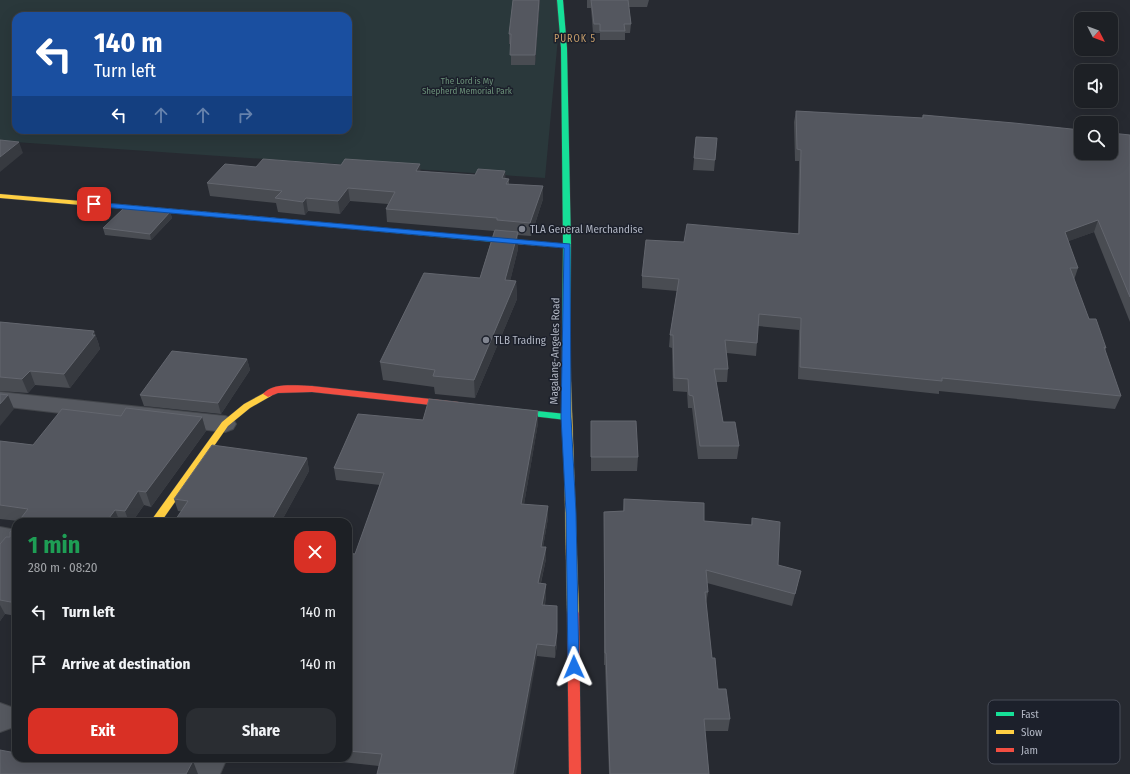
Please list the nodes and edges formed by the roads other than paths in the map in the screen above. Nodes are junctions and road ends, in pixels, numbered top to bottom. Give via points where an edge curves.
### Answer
1 (560, 0) edge
2 (0, 196) edge
3 (568, 246) junction
4 (0, 399) edge
5 (471, 406) edge
6 (502, 410) edge
7 (566, 417) junction
8 (225, 424) junction
9 (158, 518) edge
10 (0, 537) edge
11 (12, 539) edge
12 (209, 762) edge
13 (204, 774) edge
14 (575, 774) edge

1 - 3 main road, Magalang-Angeles Road via 564,48
2 - 3 main road
3 - 7 main road, Magalang-Angeles Road
4 - 8 street
5 - 8 main road via 312,388 276,390 247,406
6 - 7 main road
7 - 14 main road, Magalang-Angeles Road via 571,513
8 - 9 main road
10 - 11 street
12 - 13 street

